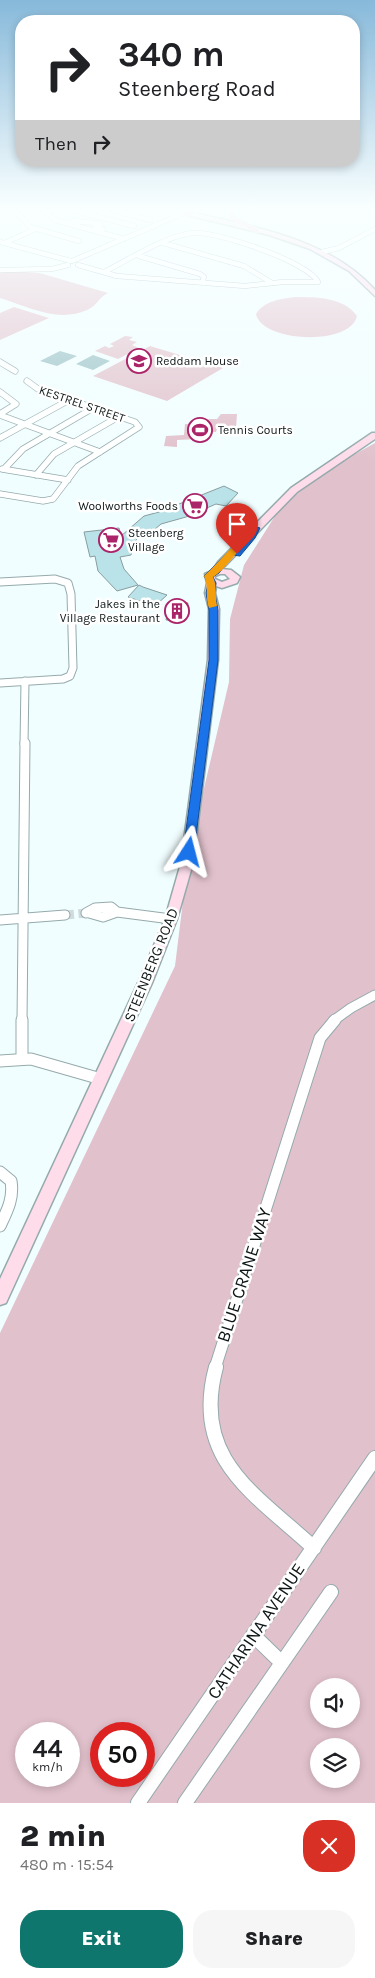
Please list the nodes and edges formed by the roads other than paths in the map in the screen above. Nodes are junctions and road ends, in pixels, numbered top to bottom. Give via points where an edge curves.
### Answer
1 (0, 362) edge
2 (15, 371) dead end
3 (27, 381) dead end
4 (0, 392) edge
5 (69, 400) junction
6 (93, 408) junction
7 (0, 415) edge
8 (118, 417) junction
9 (25, 424) junction
10 (50, 433) junction
11 (375, 434) edge
12 (0, 438) edge
13 (74, 443) junction
14 (100, 452) junction
15 (2, 469) edge
16 (36, 474) junction
17 (68, 480) junction
18 (0, 494) edge
19 (256, 528) junction
20 (216, 571) junction
21 (231, 573) junction
22 (0, 582) edge
23 (212, 583) junction
24 (228, 584) junction
25 (214, 610) junction
26 (26, 681) junction
27 (0, 683) edge
28 (87, 913) tunnel mouth
29 (65, 915) tunnel mouth
30 (24, 918) junction
31 (0, 920) edge
32 (171, 920) junction
33 (375, 995) edge
34 (22, 1058) junction
35 (0, 1061) edge
36 (101, 1080) junction
37 (0, 1172) edge
38 (0, 1226) edge
39 (0, 1297) edge
40 (375, 1458) edge
41 (314, 1548) junction
42 (331, 1592) dead end
43 (253, 1635) junction
44 (282, 1663) junction
45 (138, 1803) edge
46 (185, 1803) edge

1 - 2 street
3 - 5 street, KESTREL STREET via 38,389
4 - 7 street via 16,404
5 - 6 street, KESTREL STREET
5 - 9 street
6 - 8 street, KESTREL STREET
6 - 10 street
7 - 9 street
8 - 13 street
8 - 14 street, KESTREL STREET via 139,425
9 - 10 street
9 - 12 street
10 - 13 street
10 - 15 street via 20,451
11 - 19 main road via 306,480
13 - 14 street
13 - 16 street via 50,458
14 - 17 street via 78,466
15 - 16 street
16 - 17 street
17 - 18 street via 50,500
19 - 20 main road
19 - 21 main road via 234,558
20 - 21 main road
20 - 23 main road via 209,576
21 - 24 main road, STEENBERG ROAD via 234,579
22 - 26 street via 55,579 70,584 73,672 63,679
23 - 24 main road
23 - 25 main road, STEENBERG ROAD via 210,593
24 - 25 main road, STEENBERG ROAD
25 - 32 main road, STEENBERG ROAD via 213,660 192,831
26 - 27 street
26 - 30 street
28 - 32 street via 95,917 112,916 114,909
29 - 30 street
30 - 31 street
30 - 34 street
32 - 36 main road, STEENBERG ROAD via 146,984
33 - 41 street, BLUE CRANE WAY via 332,1022 320,1038 225,1334 208,1399 212,1433 227,1466
34 - 35 street
34 - 36 street via 53,1064
36 - 39 main road, STEENBERG ROAD
37 - 38 street via 11,1181 13,1198
40 - 41 street, CATHARINA AVENUE
41 - 43 street, CATHARINA AVENUE
42 - 44 street
43 - 44 street
43 - 45 street, CATHARINA AVENUE
44 - 46 street

